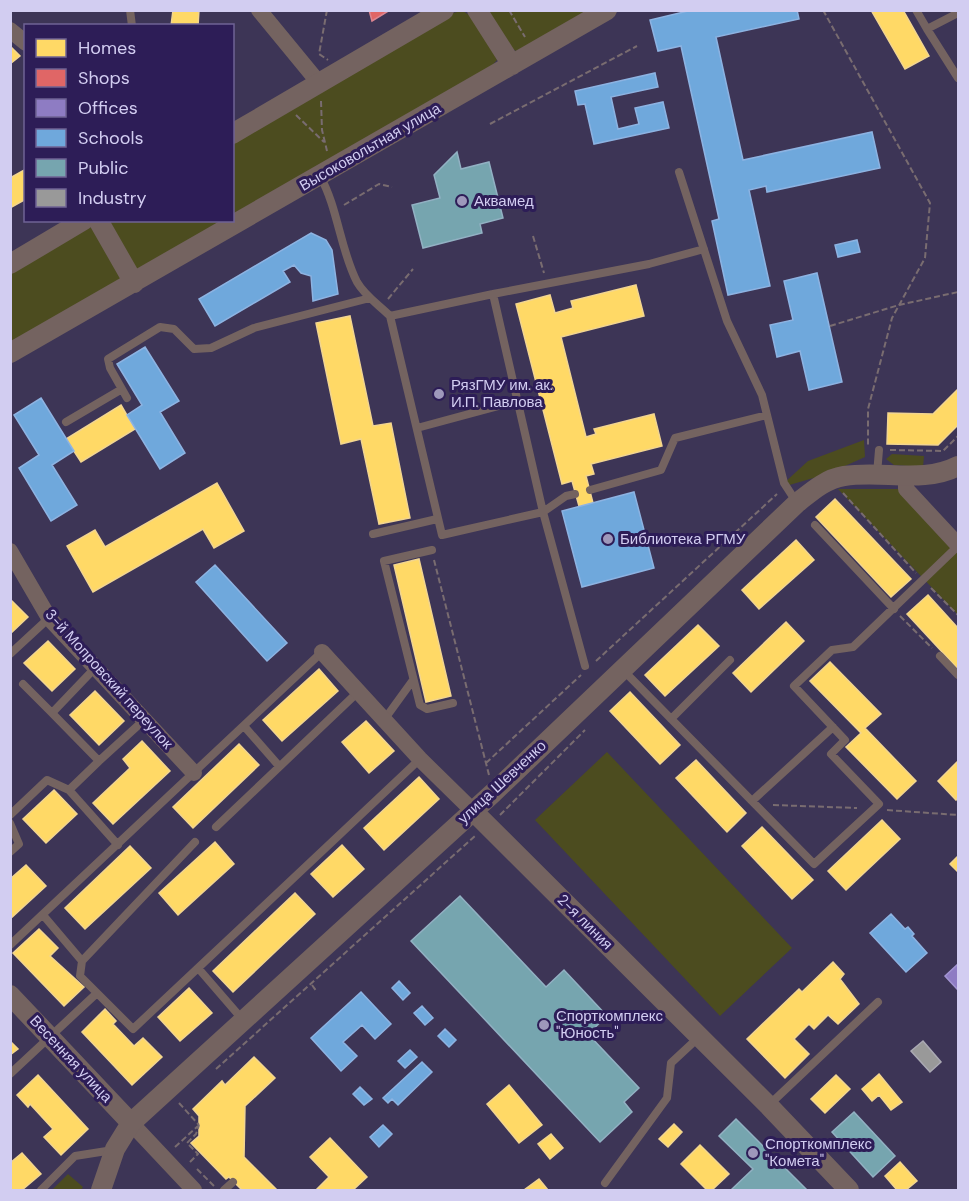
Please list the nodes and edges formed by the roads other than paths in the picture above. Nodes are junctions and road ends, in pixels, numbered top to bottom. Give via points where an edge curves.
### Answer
1 (259, 10) edge
2 (444, 10) edge
3 (477, 10) edge
4 (607, 10) edge
5 (916, 10) edge
6 (958, 13) edge
7 (927, 29) junction
8 (10, 30) edge
9 (24, 41) edge
10 (512, 65) junction
11 (958, 78) edge
12 (321, 82) junction
13 (234, 133) edge
14 (327, 172) junction
15 (678, 172) dead end
16 (81, 222) edge
17 (99, 222) edge
18 (704, 249) junction
19 (10, 264) edge
20 (134, 283) junction
21 (493, 294) junction
22 (370, 298) junction
23 (390, 316) junction
24 (10, 353) edge
25 (122, 389) junction
26 (127, 398) dead end
27 (517, 401) junction
28 (767, 415) junction
29 (66, 422) dead end
30 (417, 428) junction
31 (879, 450) dead end
32 (958, 466) edge
33 (877, 474) junction
34 (906, 476) junction
35 (590, 490) dead end
36 (575, 494) dead end
37 (797, 503) junction
38 (543, 512) junction
39 (437, 519) junction
40 (815, 525) dead end
41 (373, 534) dead end
42 (958, 546) edge
43 (432, 550) road end
44 (10, 551) edge
45 (894, 609) junction
46 (49, 618) junction
47 (322, 652) joint
48 (10, 654) edge
49 (940, 656) road end
50 (730, 660) dead end
51 (585, 666) dead end
52 (95, 668) junction
53 (621, 668) junction
54 (958, 675) edge
55 (413, 680) junction
56 (23, 684) dead end
57 (358, 692) junction
58 (453, 703) dead end
59 (52, 713) junction
60 (671, 719) junction
61 (144, 720) junction
62 (384, 720) junction
63 (244, 726) junction
64 (833, 726) junction
65 (420, 759) junction
66 (99, 761) junction
67 (279, 766) junction
68 (194, 772) junction
69 (69, 790) junction
70 (752, 801) junction
71 (472, 810) junction
72 (10, 815) edge
73 (10, 823) edge
74 (216, 827) dead end
75 (195, 842) dead end
76 (118, 845) junction
77 (10, 852) edge
78 (43, 915) junction
79 (10, 945) edge
80 (82, 961) junction
81 (198, 968) junction
82 (97, 993) junction
83 (10, 995) edge
84 (878, 1002) dead end
85 (244, 1020) junction
86 (51, 1037) junction
87 (699, 1037) junction
88 (10, 1074) edge
89 (769, 1106) junction
90 (131, 1123) junction
91 (115, 1149) junction
92 (234, 1182) dead end
93 (605, 1183) dead end
94 (41, 1191) edge
95 (101, 1191) edge
96 (194, 1191) edge
97 (224, 1191) edge
98 (849, 1191) edge

1 - 12 street
2 - 12 street
3 - 10 street
4 - 10 street, Высоковольтная улица
5 - 7 lane
6 - 7 lane
7 - 11 lane
8 - 9 street
10 - 14 street, Высоковольтная улица
12 - 13 street
14 - 20 street, Высоковольтная улица
14 - 22 lane via 334,211 357,282
15 - 18 lane
16 - 19 street
17 - 20 street
18 - 21 lane via 649,264
18 - 28 lane via 727,321 762,395
20 - 24 street, Высоковольтная улица
21 - 23 lane
21 - 27 lane
22 - 23 lane
22 - 25 lane via 254,328 211,348 194,349 174,329 160,327 108,359
23 - 30 lane
25 - 26 lane
25 - 29 lane
27 - 30 lane
27 - 38 lane
28 - 35 lane via 675,438 662,470
28 - 37 lane via 784,483
30 - 39 lane
31 - 33 lane
32 - 34 street, улица Шевченко via 942,475
33 - 34 street, улица Шевченко
33 - 37 street, улица Шевченко via 843,476 819,485
34 - 42 street via 906,489
36 - 38 lane
37 - 53 street, улица Шевченко
38 - 39 lane via 442,535
38 - 51 lane
39 - 41 lane
40 - 45 lane
42 - 45 lane
43 - 55 lane via 384,561
44 - 46 street, 3-й Мопровский переулок
45 - 64 lane via 853,647 832,650 794,686
46 - 48 lane
46 - 52 street, 3-й Мопровский переулок
47 - 57 street, 2-я линия
47 - 63 lane
49 - 54 lane
50 - 60 lane
52 - 59 lane
52 - 61 street, 3-й Мопровский переулок
53 - 60 lane
53 - 71 street, улица Шевченко
55 - 58 lane via 420,705 427,709
55 - 62 lane
56 - 59 lane
57 - 62 street, 2-я линия
57 - 67 lane
59 - 66 lane
60 - 70 lane
61 - 66 lane
61 - 68 street, 3-й Мопровский переулок
62 - 65 street, 2-я линия
63 - 67 lane
63 - 68 lane
64 - 70 lane
64 - 70 lane via 845,740 831,754 879,804 814,864
65 - 71 street, 2-я линия
65 - 81 lane
66 - 69 lane
67 - 74 lane
68 - 76 lane
69 - 72 lane via 47,780
69 - 76 lane
71 - 85 street, улица Шевченко
71 - 87 street, 2-я линия
73 - 77 lane via 19,844
75 - 80 lane
76 - 78 lane
78 - 79 lane
78 - 80 lane
80 - 82 lane via 80,976
81 - 82 lane via 133,1029
81 - 85 lane
82 - 86 lane
83 - 86 street, Весенняя улица
84 - 89 lane
85 - 90 street, улица Шевченко
86 - 88 lane
86 - 90 street, Весенняя улица
87 - 89 street, 2-я линия
87 - 93 lane via 671,1064 667,1098
89 - 98 street, 2-я линия
90 - 91 street, улица Шевченко
90 - 96 street
91 - 94 lane via 75,1156
91 - 95 street, улица Шевченко
92 - 97 lane

